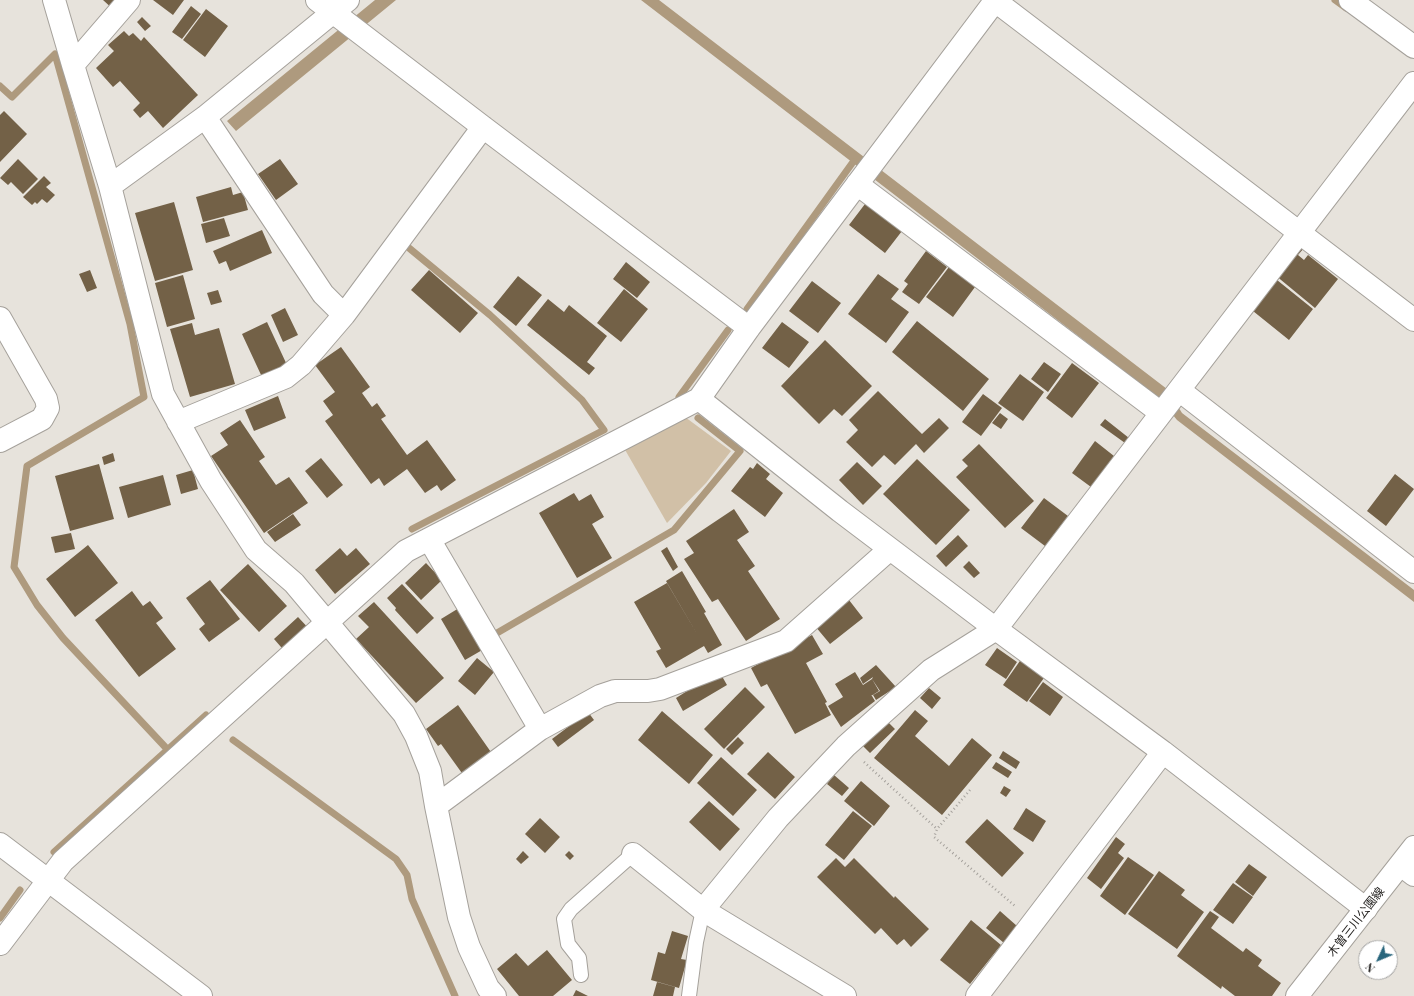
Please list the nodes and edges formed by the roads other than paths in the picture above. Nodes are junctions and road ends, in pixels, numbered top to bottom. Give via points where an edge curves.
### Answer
1 (54, 0) edge
2 (129, 0) edge
3 (995, 0) edge
4 (1350, 0) edge
5 (335, 7) edge
6 (1414, 48) edge
7 (72, 65) junction
8 (1414, 83) edge
9 (205, 116) junction
10 (482, 127) junction
11 (860, 180) junction
12 (110, 186) junction
13 (1300, 232) junction
14 (344, 315) junction
15 (0, 318) edge
16 (1414, 320) edge
17 (749, 328) junction
18 (699, 399) junction
19 (1170, 402) junction
20 (178, 422) junction
21 (0, 440) edge
22 (429, 539) junction
23 (890, 549) junction
24 (1414, 572) edge
25 (328, 622) junction
26 (996, 629) junction
27 (540, 729) junction
28 (1163, 752) junction
29 (436, 806) junction
30 (0, 844) edge
31 (1414, 847) edge
32 (633, 854) joint
33 (1407, 870) edge
34 (48, 881) junction
35 (1366, 909) junction
36 (703, 910) junction
37 (0, 944) edge
38 (581, 975) dead end
39 (201, 996) edge
40 (494, 996) edge
41 (689, 996) edge
42 (845, 996) edge
43 (977, 996) edge
44 (1297, 996) edge

1 - 7 street
2 - 7 street
3 - 11 street
3 - 13 street
4 - 6 street
5 - 9 street
5 - 10 street via 362,34
7 - 12 street
8 - 13 street
9 - 12 street
9 - 14 street via 323,294
10 - 14 street
10 - 17 street
11 - 17 street
11 - 19 street
12 - 20 street via 163,394
13 - 16 street
13 - 19 street
14 - 20 street via 301,364 286,377
15 - 21 street via 46,398 48,408 42,419
17 - 18 street
18 - 22 street
18 - 23 street
19 - 24 street
19 - 26 street
20 - 25 street via 211,481 256,550 294,583
22 - 25 street via 406,551
22 - 27 street
23 - 26 street
23 - 27 street via 786,641 660,689 648,692 615,691 600,696
25 - 29 street via 404,714 430,771
25 - 34 street via 64,861
26 - 28 street
26 - 36 street via 931,670 846,746 778,818
27 - 29 street
28 - 35 street
28 - 43 street
29 - 40 street via 459,917 469,947
30 - 34 street
31 - 33 street, 木曽三川公園線
32 - 36 street
32 - 38 lane via 571,909 564,919 568,944 579,958
33 - 35 street, 木曽三川公園線
34 - 37 street
34 - 39 street
35 - 44 street, 木曽三川公園線
36 - 41 lane
36 - 42 street

